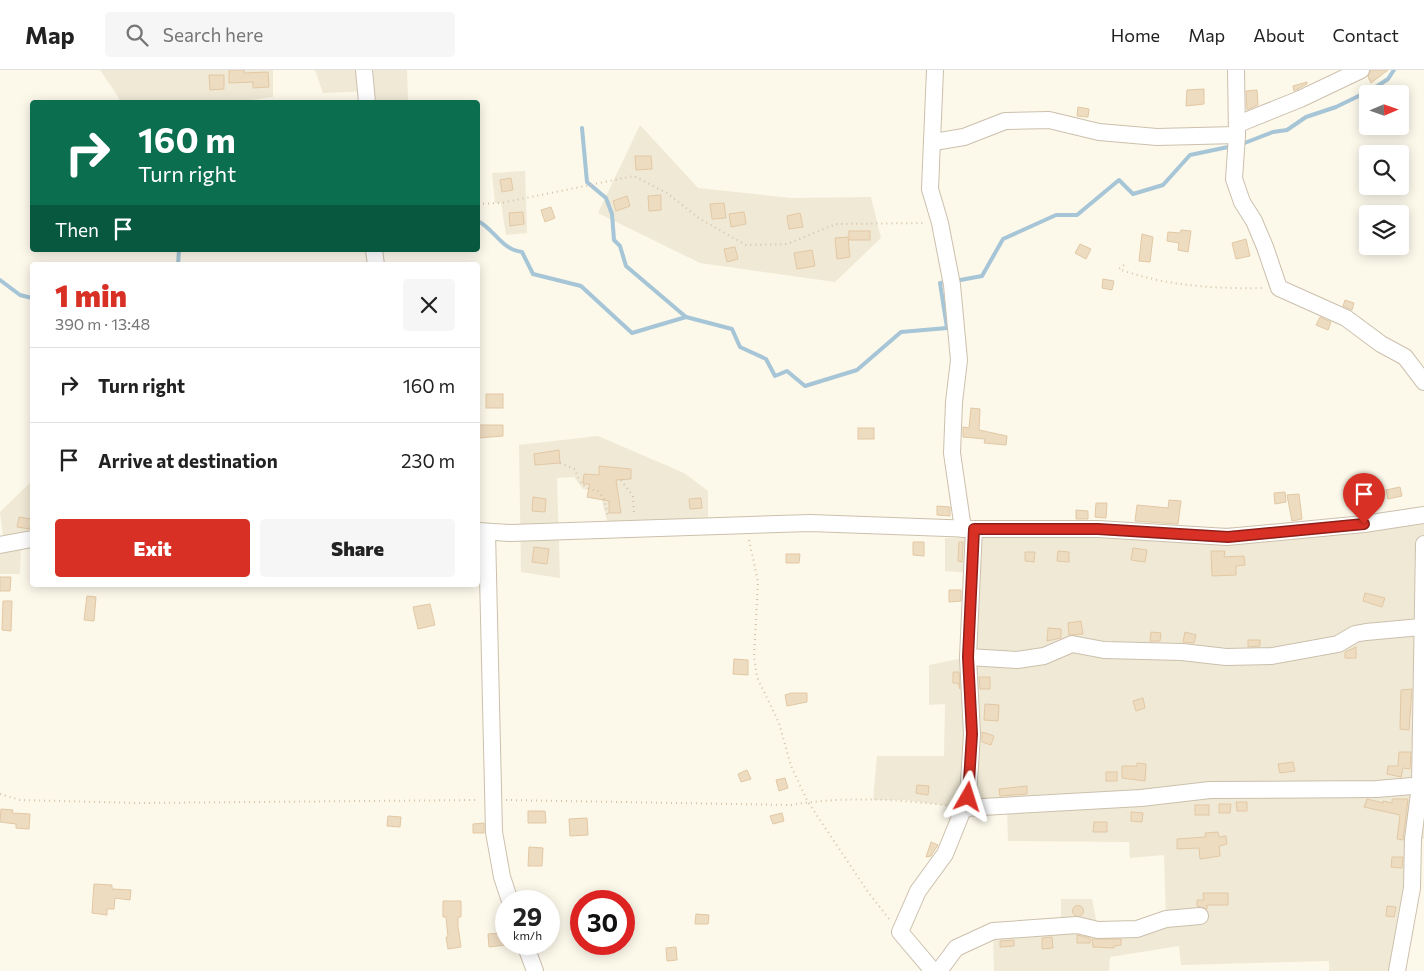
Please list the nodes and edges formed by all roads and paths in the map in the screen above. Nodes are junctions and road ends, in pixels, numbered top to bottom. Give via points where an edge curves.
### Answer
1 (364, 70) edge
2 (935, 70) edge
3 (1236, 70) edge
4 (1360, 70) edge
5 (367, 100) edge
6 (1238, 130) junction
7 (934, 142) junction
8 (480, 204) edge
9 (940, 223) junction
10 (1124, 265) dead end
11 (1279, 288) junction
12 (1424, 382) edge
13 (560, 463) dead end
14 (621, 480) dead end
15 (1424, 515) edge
16 (746, 525) junction
17 (610, 529) junction
18 (636, 529) junction
19 (968, 529) junction
20 (482, 532) edge
21 (30, 538) edge
22 (1424, 544) edge
23 (0, 545) edge
24 (1421, 627) junction
25 (968, 657) junction
26 (1422, 785) edge
27 (965, 808) junction
28 (506, 890) edge
29 (1200, 916) dead end
30 (900, 932) junction
31 (529, 955) edge
32 (535, 971) edge
33 (933, 971) edge
34 (939, 971) edge
35 (1397, 971) edge

1 - 5 street
2 - 7 street
3 - 6 street
4 - 6 street
6 - 7 street via 1148,136 1099,132 1049,120 1005,121 964,137
6 - 11 street via 1234,179 1242,202 1262,238
7 - 9 street via 930,189
8 - 9 path via 501,203 634,176 667,193 700,220 746,245 787,244 836,224
9 - 19 street via 952,285 959,360 952,452
10 - 11 path via 1119,269 1176,285
11 - 12 street via 1346,318 1405,357
13 - 17 path via 575,469 579,482 585,488 598,491 604,499
14 - 18 path via 633,496
15 - 19 street via 1228,537 1098,529
16 - 18 street
16 - 19 street via 810,523
16 - 30 path via 758,582 754,657 758,676 779,722 791,766 819,818 868,892
17 - 18 street
17 - 20 street
19 - 25 street
20 - 28 street via 494,832
21 - 23 street
22 - 24 street
24 - 25 street via 1355,634 1338,644 1272,656 1226,657 1104,650 1072,644 1044,656 1017,660
24 - 26 street
25 - 27 street via 972,734 970,782
26 - 27 street via 1377,789 1210,790 1141,798
26 - 35 street via 1413,840 1412,888
27 - 30 street via 945,854 918,890
29 - 34 street via 1166,919 1137,930 1098,930 1078,925 993,931 956,948
30 - 33 street
31 - 32 street

